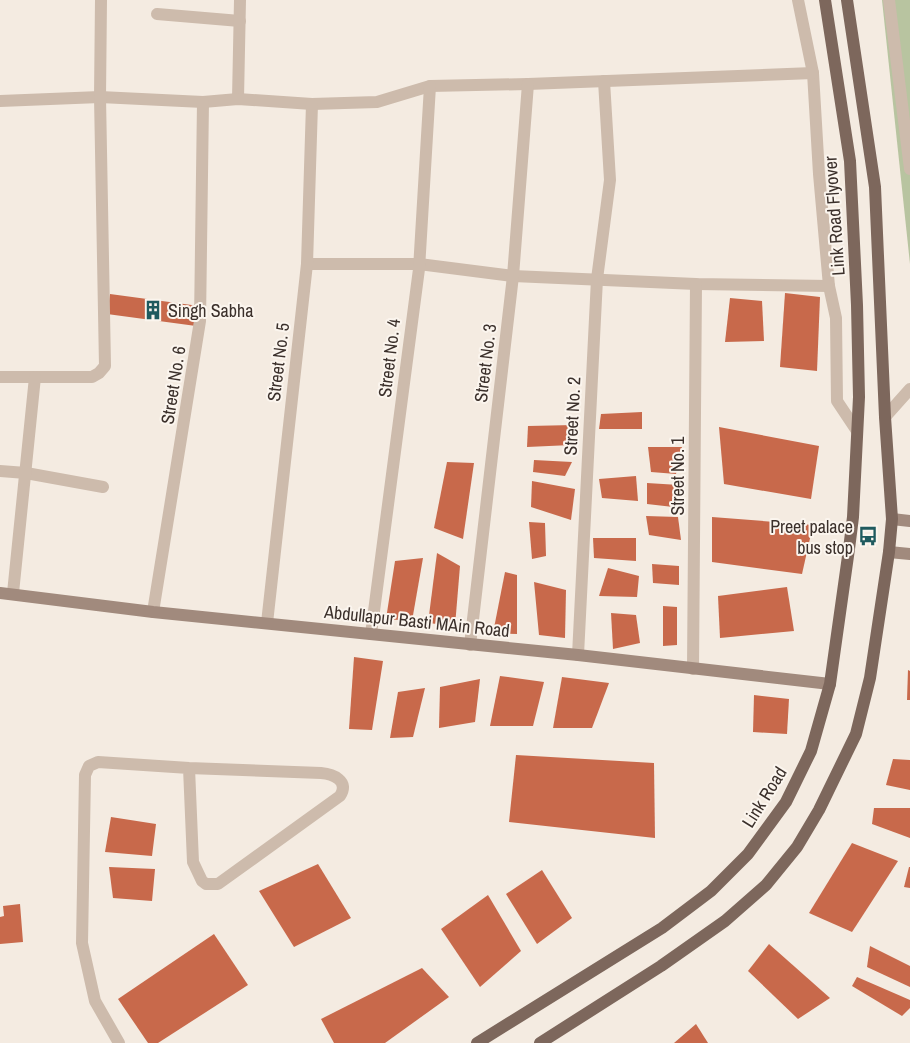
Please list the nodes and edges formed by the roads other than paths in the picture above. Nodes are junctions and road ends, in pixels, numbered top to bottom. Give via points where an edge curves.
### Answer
1 (101, 0) edge
2 (240, 0) edge
3 (798, 0) edge
4 (825, 0) edge
5 (848, 0) edge
6 (889, 0) edge
7 (157, 14) dead end
8 (240, 21) junction
9 (813, 72) junction
10 (604, 81) junction
11 (528, 84) junction
12 (430, 86) junction
13 (100, 97) junction
14 (238, 99) junction
15 (0, 101) edge
16 (203, 102) junction
17 (312, 104) junction
18 (910, 169) edge
19 (307, 264) junction
20 (419, 264) junction
21 (513, 276) junction
22 (597, 279) junction
23 (696, 284) junction
24 (829, 286) junction
25 (35, 376) junction
26 (0, 377) edge
27 (910, 389) edge
28 (885, 417) junction
29 (857, 430) junction
30 (0, 471) edge
31 (26, 473) junction
32 (103, 487) dead end
33 (892, 519) junction
34 (910, 521) edge
35 (889, 552) junction
36 (910, 554) edge
37 (6, 593) edge
38 (153, 612) junction
39 (267, 623) junction
40 (371, 634) junction
41 (470, 645) junction
42 (578, 655) junction
43 (693, 669) junction
44 (830, 684) junction
45 (190, 768) junction
46 (119, 1043) edge
47 (477, 1043) edge
48 (540, 1043) edge

1 - 13 street
2 - 8 street
3 - 9 street
4 - 29 main road, Link Road Flyover via 850,161 857,305
5 - 28 main road via 875,187
6 - 18 street
7 - 8 street
8 - 14 street
9 - 10 street
9 - 24 street
10 - 11 street
10 - 22 street, Street No. 2 via 610,180
11 - 12 street
11 - 21 street, Street No. 3
12 - 17 street via 377,102
12 - 20 street, Street No. 4
13 - 15 street
13 - 16 street
13 - 25 street via 105,366 92,377
14 - 16 street
14 - 17 street
16 - 38 street, Street No. 6 via 200,321
17 - 19 street, Street No. 5
19 - 20 street
19 - 39 street, Street No. 5
20 - 21 street
20 - 40 street, Street No. 4
21 - 22 street
21 - 41 street, Street No. 3
22 - 23 street
22 - 42 street, Street No. 2
23 - 24 street
23 - 43 street, Street No. 1
24 - 29 street via 836,318 837,401
25 - 26 street
25 - 31 street
27 - 28 street
28 - 33 main road
29 - 44 main road, Link Road via 853,517
30 - 31 street
31 - 32 street
31 - 37 street
33 - 34 street
33 - 35 main road
35 - 36 street
35 - 48 main road via 870,678 856,734 797,847 766,885 725,921
37 - 38 street, Abdullapur Basti MAin Road
38 - 39 street, Abdullapur Basti MAin Road
39 - 40 street, Abdullapur Basti MAin Road
40 - 41 street, Abdullapur Basti MAin Road
41 - 42 street, Abdullapur Basti MAin Road
42 - 43 street, Abdullapur Basti MAin Road
43 - 44 street, Abdullapur Basti MAin Road
44 - 47 main road, Link Road via 811,751 786,802 748,854 711,891 662,928
45 - 45 street via 331,774 344,786 340,796 218,884 206,884 193,862
45 - 46 street via 98,762 89,766 85,775 82,943 95,1001

